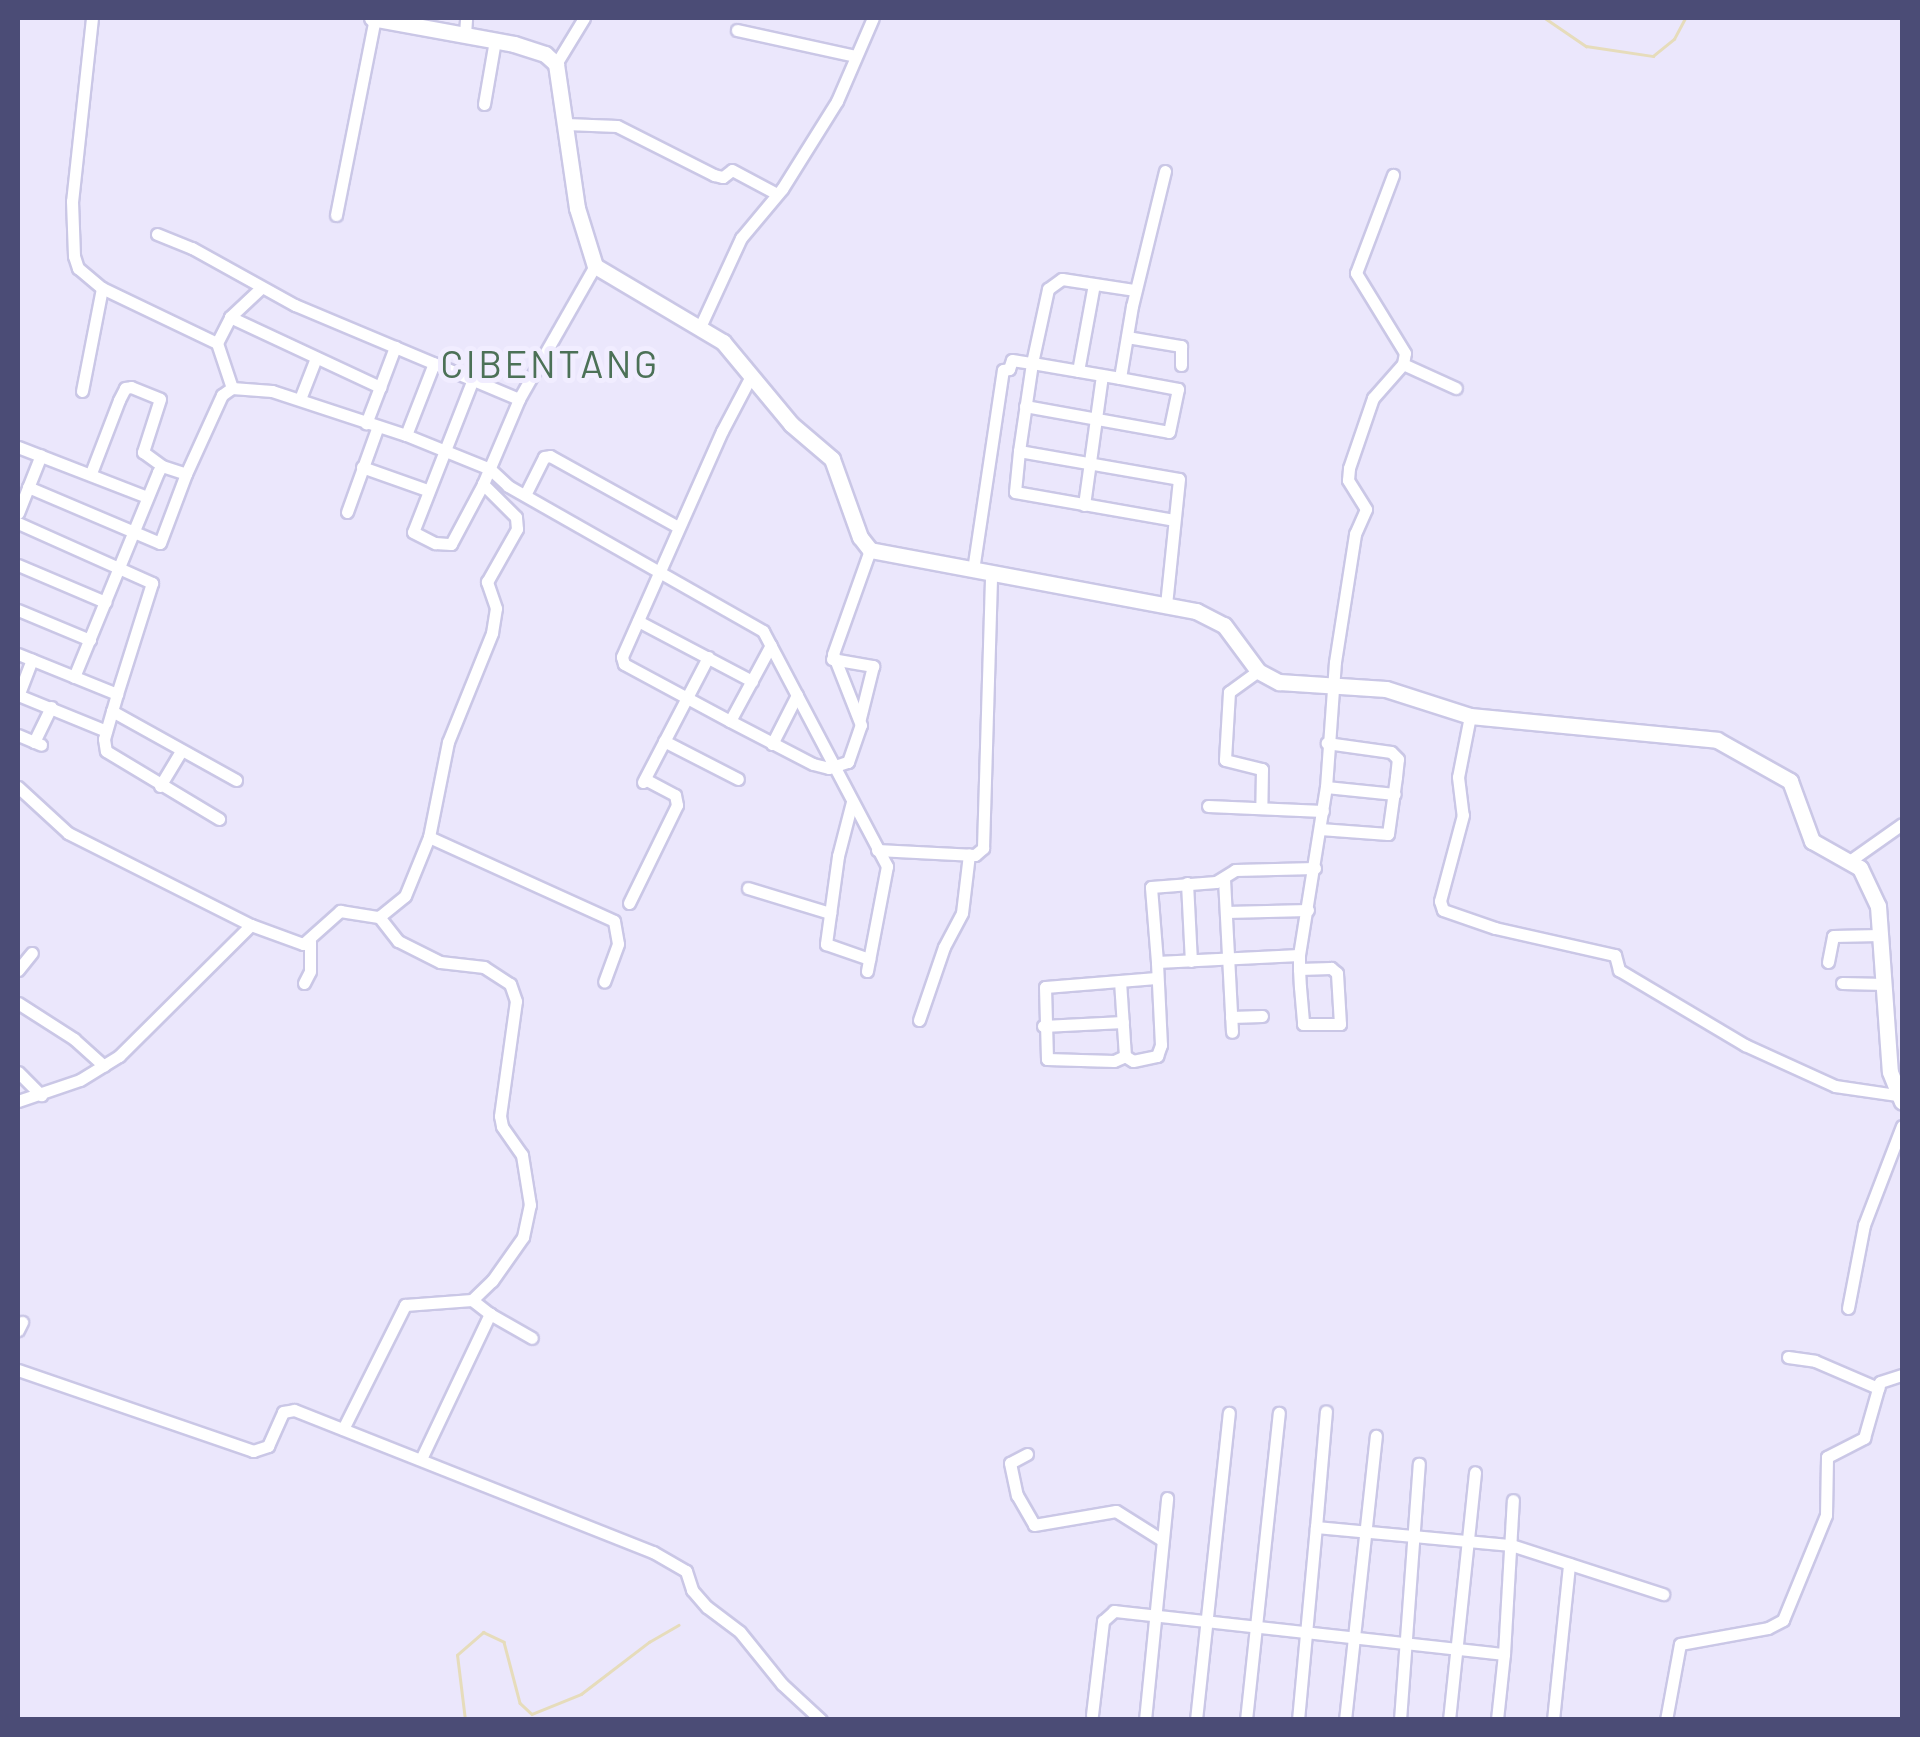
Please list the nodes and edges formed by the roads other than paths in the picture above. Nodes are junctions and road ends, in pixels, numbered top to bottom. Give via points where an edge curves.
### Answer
1 (92, 18) edge
2 (374, 18) edge
3 (584, 18) edge
4 (873, 18) edge
5 (466, 26) edge
6 (738, 30) dead end
7 (495, 40) junction
8 (855, 56) junction
9 (556, 64) junction
10 (484, 104) dead end
11 (566, 124) junction
12 (1164, 171) dead end
13 (1392, 176) dead end
14 (777, 194) junction
15 (336, 215) dead end
16 (158, 234) dead end
17 (595, 266) junction
18 (1094, 284) junction
19 (102, 288) junction
20 (261, 288) junction
21 (1135, 290) junction
22 (230, 317) junction
23 (700, 328) junction
24 (1127, 337) junction
25 (217, 343) junction
26 (394, 347) junction
27 (316, 358) junction
28 (434, 363) junction
29 (1032, 363) junction
30 (1403, 364) junction
31 (1181, 365) dead end
32 (1078, 371) junction
33 (1102, 375) junction
34 (750, 378) junction
35 (1120, 378) junction
36 (473, 379) junction
37 (380, 386) junction
38 (232, 388) junction
39 (1456, 388) dead end
40 (82, 391) dead end
41 (300, 399) junction
42 (520, 399) junction
43 (1025, 406) junction
44 (1094, 420) junction
45 (372, 424) junction
46 (406, 435) junction
47 (18, 447) edge
48 (444, 450) junction
49 (1019, 452) junction
50 (41, 455) junction
51 (1091, 463) junction
52 (162, 466) junction
53 (362, 468) junction
54 (490, 469) junction
55 (91, 473) junction
56 (186, 474) junction
57 (483, 484) junction
58 (28, 487) junction
59 (427, 490) junction
60 (525, 495) junction
61 (147, 497) junction
62 (1084, 505) junction
63 (347, 512) dead end
64 (18, 513) edge
65 (1174, 520) junction
66 (18, 522) edge
67 (678, 527) junction
68 (133, 532) junction
69 (870, 550) junction
70 (18, 566) edge
71 (119, 568) junction
72 (661, 569) junction
73 (973, 570) junction
74 (992, 574) junction
75 (105, 602) junction
76 (1166, 605) junction
77 (18, 610) edge
78 (638, 620) junction
79 (90, 640) junction
80 (771, 645) junction
81 (18, 654) edge
82 (708, 657) junction
83 (832, 659) junction
84 (32, 660) junction
85 (1258, 670) junction
86 (74, 677) junction
87 (752, 680) junction
88 (1333, 684) junction
89 (117, 694) junction
90 (18, 695) edge
91 (797, 695) junction
92 (688, 699) junction
93 (50, 707) junction
94 (112, 711) junction
95 (1470, 716) junction
96 (860, 720) junction
97 (730, 722) junction
98 (106, 730) junction
99 (18, 735) edge
100 (664, 742) junction
101 (1327, 743) junction
102 (772, 744) junction
103 (181, 751) junction
104 (834, 766) junction
105 (738, 779) dead end
106 (236, 780) dead end
107 (160, 786) junction
108 (18, 787) edge
109 (1326, 787) junction
110 (1395, 794) junction
111 (852, 802) junction
112 (1208, 806) dead end
113 (1261, 808) junction
114 (1322, 811) junction
115 (219, 819) dead end
116 (1902, 824) edge
117 (1320, 829) junction
118 (429, 838) junction
119 (878, 850) junction
120 (968, 854) junction
121 (1851, 860) junction
122 (1316, 868) junction
123 (1224, 880) junction
124 (1187, 883) junction
125 (748, 888) dead end
126 (628, 903) dead end
127 (1308, 910) junction
128 (1226, 912) junction
129 (830, 913) junction
130 (379, 918) junction
131 (250, 925) junction
132 (1880, 935) junction
133 (310, 942) junction
134 (32, 953) dead end
135 (1299, 955) junction
136 (1228, 958) junction
137 (1191, 961) junction
138 (1156, 962) junction
139 (1828, 962) dead end
140 (1299, 969) junction
141 (18, 970) edge
142 (1156, 978) junction
143 (1120, 981) junction
144 (604, 982) dead end
145 (304, 983) dead end
146 (1842, 984) dead end
147 (1884, 984) junction
148 (18, 1003) edge
149 (1262, 1016) dead end
150 (1231, 1017) junction
151 (918, 1020) dead end
152 (1123, 1022) junction
153 (1043, 1026) junction
154 (1232, 1032) dead end
155 (1895, 1050) edge
156 (1126, 1056) junction
157 (104, 1066) junction
158 (18, 1072) edge
159 (41, 1095) junction
160 (1900, 1098) edge
161 (18, 1101) edge
162 (1902, 1126) edge
163 (472, 1300) junction
164 (1848, 1308) dead end
165 (490, 1314) junction
166 (532, 1338) dead end
167 (1788, 1357) dead end
168 (18, 1370) edge
169 (1902, 1375) edge
170 (1878, 1388) junction
171 (1326, 1411) dead end
172 (1229, 1413) dead end
173 (1279, 1414) dead end
174 (342, 1429) junction
175 (1376, 1436) dead end
176 (1027, 1454) dead end
177 (421, 1459) junction
178 (1419, 1464) dead end
179 (1475, 1472) dead end
180 (1167, 1498) dead end
181 (1513, 1500) dead end
182 (1316, 1527) junction
183 (1365, 1530) junction
184 (1414, 1537) junction
185 (1162, 1540) junction
186 (1468, 1542) junction
187 (1511, 1546) junction
188 (1570, 1564) junction
189 (1663, 1594) dead end
190 (1156, 1616) junction
191 (1207, 1622) junction
192 (1256, 1627) junction
193 (1307, 1632) junction
194 (1353, 1638) junction
195 (1405, 1643) junction
196 (1456, 1649) junction
197 (1504, 1654) junction
198 (1092, 1715) dead end
199 (821, 1720) edge
200 (1145, 1720) edge
201 (1196, 1720) edge
202 (1246, 1720) edge
203 (1298, 1720) edge
204 (1345, 1720) edge
205 (1400, 1720) edge
206 (1449, 1720) edge
207 (1497, 1720) edge
208 (1553, 1720) edge
209 (1666, 1720) edge

1 - 19 street via 72,213 78,268
2 - 5 street
2 - 15 street
3 - 9 street
4 - 8 street
5 - 7 street
6 - 8 street
7 - 9 street
7 - 10 street
8 - 14 street via 837,101
9 - 11 street
11 - 14 street via 617,126 714,176 732,170
11 - 17 street via 577,208
12 - 21 street
13 - 30 street via 1356,273 1400,340
14 - 23 street via 741,238
16 - 20 street
17 - 23 street
17 - 42 street
18 - 21 street
18 - 29 street via 1053,281
18 - 32 street
19 - 25 street
19 - 40 street
20 - 22 street
20 - 26 street
21 - 24 street
22 - 25 street
22 - 27 street
23 - 34 street via 723,342
24 - 31 street via 1182,346
24 - 35 street
25 - 38 street
26 - 28 street
26 - 37 street
27 - 37 street
27 - 41 street
28 - 36 street
28 - 46 street
29 - 32 street
29 - 43 street
29 - 73 street via 1012,360 1002,370
30 - 39 street
30 - 88 street via 1373,398 1353,450 1348,480 1366,507 1355,534
32 - 33 street
33 - 35 street
33 - 44 street
34 - 67 street
34 - 69 street via 832,458
35 - 44 street via 1178,389 1171,429
36 - 42 street
36 - 48 street
37 - 45 street
38 - 41 street
38 - 56 street via 219,398
41 - 45 street
42 - 54 street
43 - 44 street
43 - 49 street
44 - 51 street
45 - 46 street
45 - 53 street
46 - 48 street
47 - 50 street
48 - 54 street
48 - 59 street
49 - 51 street
49 - 62 street via 1016,492
50 - 55 street
50 - 58 street
51 - 62 street
51 - 65 street via 1174,476 1180,490
52 - 55 street via 143,452 160,399 130,387
52 - 56 street
52 - 61 street
53 - 59 street
53 - 63 street
54 - 57 street
54 - 60 street
55 - 61 street
56 - 68 street via 162,542
57 - 59 street via 450,544 413,532
57 - 118 street via 518,528 486,582 496,608 492,633 448,742
58 - 64 street
58 - 68 street
60 - 67 street via 548,455
60 - 72 street
61 - 68 street
62 - 65 street
65 - 76 street
66 - 71 street
67 - 72 street
68 - 71 street
69 - 73 street
69 - 83 street
70 - 75 street
71 - 75 street
71 - 89 street via 154,587
72 - 78 street
72 - 80 street via 757,624
73 - 74 street
74 - 76 street
74 - 120 street via 984,832 981,851
75 - 79 street
76 - 85 street via 1224,625
77 - 79 street
78 - 82 street
78 - 92 street via 624,664
79 - 86 street
80 - 87 street
80 - 91 street
81 - 84 street
82 - 87 street
82 - 92 street
83 - 96 street
83 - 96 street via 873,666
84 - 86 street
84 - 90 street
85 - 88 street via 1280,682
85 - 113 street via 1229,692 1225,760 1262,769
86 - 89 street
87 - 97 street
88 - 95 street via 1386,688
88 - 101 street
89 - 94 street
90 - 93 street
91 - 102 street
91 - 104 street
92 - 97 street
92 - 100 street
93 - 98 street
93 - 99 street via 38,743
94 - 98 street
94 - 103 street
95 - 121 street via 1729,744 1794,784 1812,841
95 - 160 street via 1458,778 1464,815 1443,910 1616,955 1616,968 1745,1045 1834,1086
96 - 104 street via 853,755
97 - 102 street
98 - 107 street via 106,751
100 - 105 street
100 - 126 street via 644,782 675,795 677,805
101 - 109 street
101 - 110 street via 1394,754
102 - 104 street via 813,764
103 - 106 street
103 - 107 street
104 - 111 street
107 - 115 street
108 - 131 street via 68,833
109 - 110 street
109 - 114 street
110 - 117 street via 1386,835
111 - 119 street
111 - 129 street
112 - 113 street
113 - 114 street
114 - 117 street
116 - 121 street
117 - 122 street
118 - 130 street via 405,896
118 - 144 street via 614,921 618,944
119 - 120 street
119 - 129 street via 887,868 868,965 827,947
120 - 151 street via 962,914
121 - 132 street via 1874,896
122 - 123 street via 1235,870
122 - 127 street
123 - 124 street
123 - 128 street
124 - 137 street
124 - 138 street via 1150,887
125 - 129 street
127 - 128 street
127 - 135 street
128 - 136 street
130 - 133 street via 340,911
130 - 163 street via 398,942 440,962 492,970 516,996 500,1116 522,1155 529,1216 523,1237
131 - 133 street
131 - 157 street
132 - 139 street via 1834,936
132 - 147 street
133 - 145 street
134 - 141 street
135 - 136 street
135 - 140 street
136 - 137 street
136 - 150 street
137 - 138 street
138 - 142 street
140 - 140 street via 1304,1026 1340,1024 1336,972
142 - 143 street
142 - 156 street via 1160,1053 1146,1060
143 - 152 street
143 - 153 street via 1045,988
146 - 147 street
147 - 155 street
148 - 157 street
149 - 150 street
150 - 154 street
152 - 153 street
152 - 156 street
153 - 156 street via 1051,1062 1114,1062
155 - 160 street
157 - 159 street
158 - 159 street
159 - 161 street
162 - 164 street via 1864,1225
163 - 165 street
163 - 174 street via 405,1305
165 - 166 street
165 - 177 street
167 - 170 street via 1816,1361
168 - 174 street via 253,1451 268,1446 289,1410
169 - 170 street
170 - 209 street via 1868,1433 1827,1457 1826,1515 1783,1620 1680,1644
171 - 182 street
172 - 191 street
173 - 192 street
174 - 177 street
175 - 183 street
176 - 185 street via 1010,1463 1017,1496 1034,1525 1116,1511
177 - 199 street via 678,1565 707,1607 740,1632
178 - 184 street
179 - 186 street
180 - 185 street
181 - 187 street
182 - 183 street
182 - 193 street
183 - 184 street
183 - 194 street
184 - 186 street
184 - 195 street
185 - 190 street
186 - 187 street
186 - 196 street
187 - 188 street
187 - 197 street
188 - 189 street
188 - 208 street
190 - 191 street
190 - 198 street via 1114,1611 1105,1617
190 - 200 street
191 - 192 street
191 - 201 street
192 - 193 street
192 - 202 street
193 - 194 street
193 - 203 street
194 - 195 street
194 - 204 street
195 - 196 street
195 - 205 street
196 - 197 street
196 - 206 street
197 - 207 street

